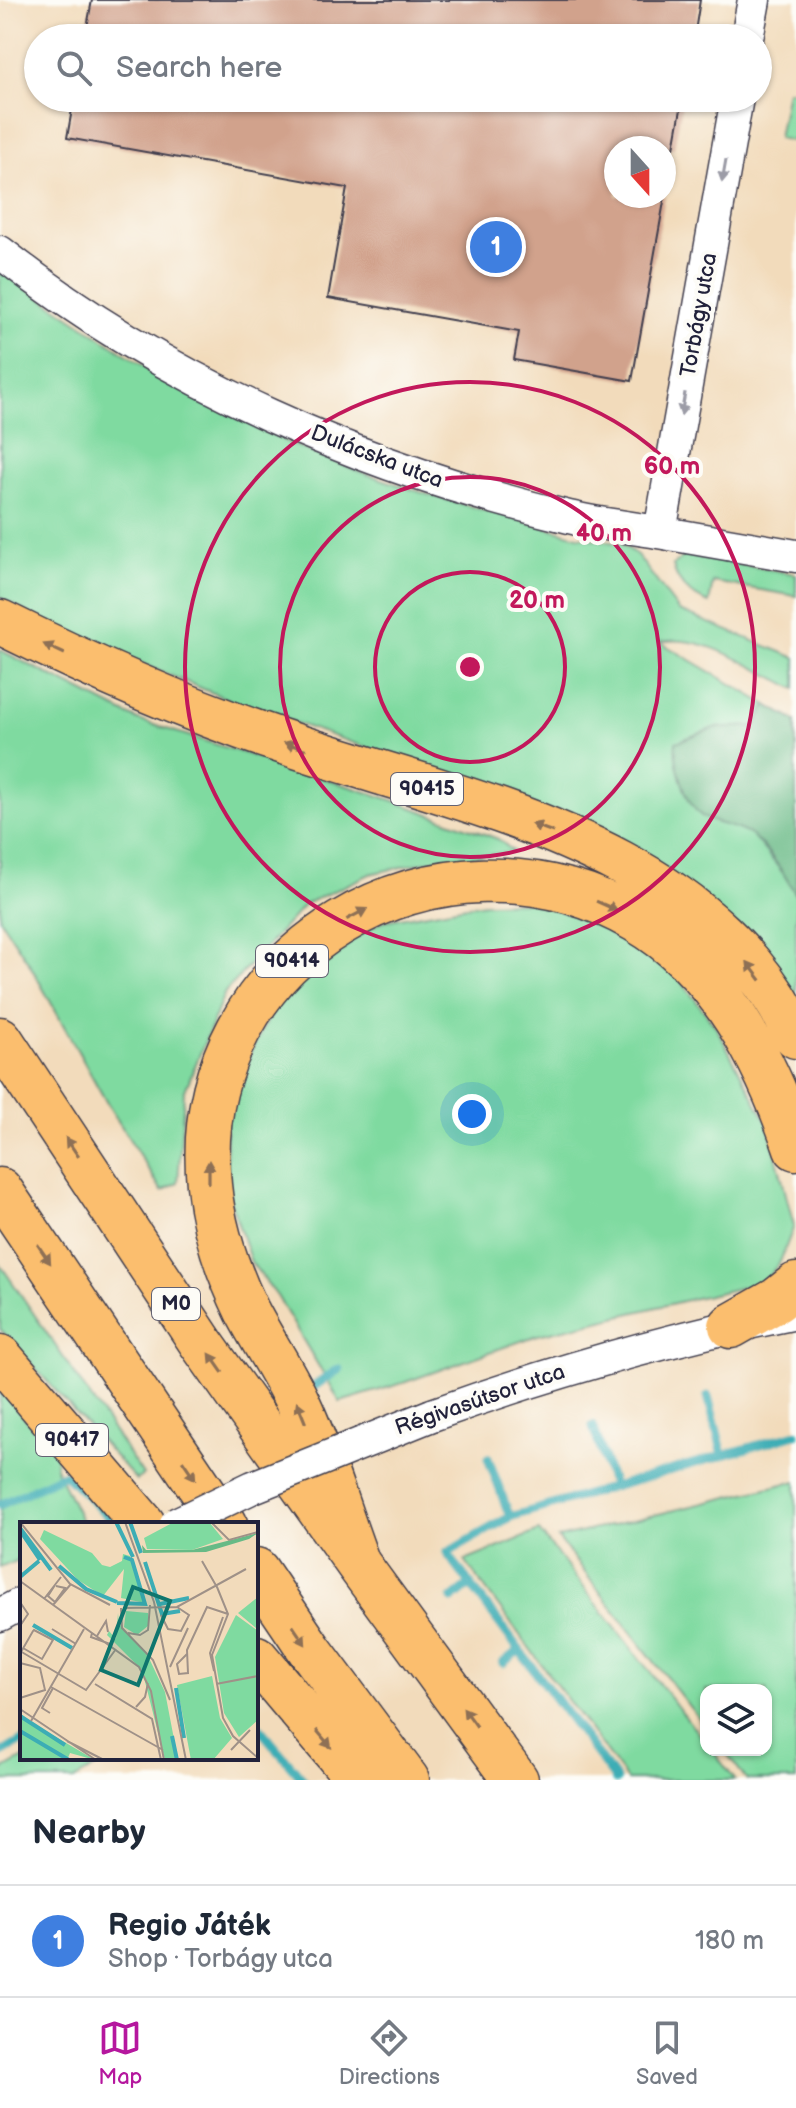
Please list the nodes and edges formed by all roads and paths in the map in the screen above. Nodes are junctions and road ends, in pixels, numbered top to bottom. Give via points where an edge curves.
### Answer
1 (754, 0) edge
2 (750, 24) edge
3 (735, 112) edge
4 (0, 252) edge
5 (660, 532) junction
6 (796, 556) edge
7 (0, 622) edge
8 (796, 1036) edge
9 (0, 1039) edge
10 (796, 1148) edge
11 (0, 1190) edge
12 (796, 1285) edge
13 (796, 1313) edge
14 (731, 1326) junction
15 (0, 1357) edge
16 (141, 1522) edge
17 (180, 1522) edge
18 (224, 1522) edge
19 (358, 1564) junction
20 (258, 1573) edge
21 (20, 1604) edge
22 (0, 1615) edge
23 (258, 1660) edge
24 (359, 1780) edge
25 (407, 1780) edge
26 (516, 1780) edge

1 - 2 street
3 -> 5 street, Torbágy utca
4 - 5 street, Dulácska utca via 124,337 207,384 346,449 478,494 572,518
5 - 6 street, Dulácska utca
8 -> 7 highway, 90415 via 752,965 715,927 628,865 552,831 165,700
19 -> 9 highway, M0 via 202,1344
19 -> 10 highway, 90414 via 298,1403 247,1310 223,1253 209,1185 209,1135 227,1051 252,1006 288,964 325,931 421,887 527,881 605,904 639,921 709,982 741,1025
11 -> 18 highway
12 - 14 highway
13 - 14 street, Régivasútsor utca
14 - 17 street, Régivasútsor utca, bridge via 580,1365 432,1415
15 - 16 highway, 90417
26 -> 19 highway, M0
20 -> 25 highway
21 - 22 street
23 -> 24 highway

